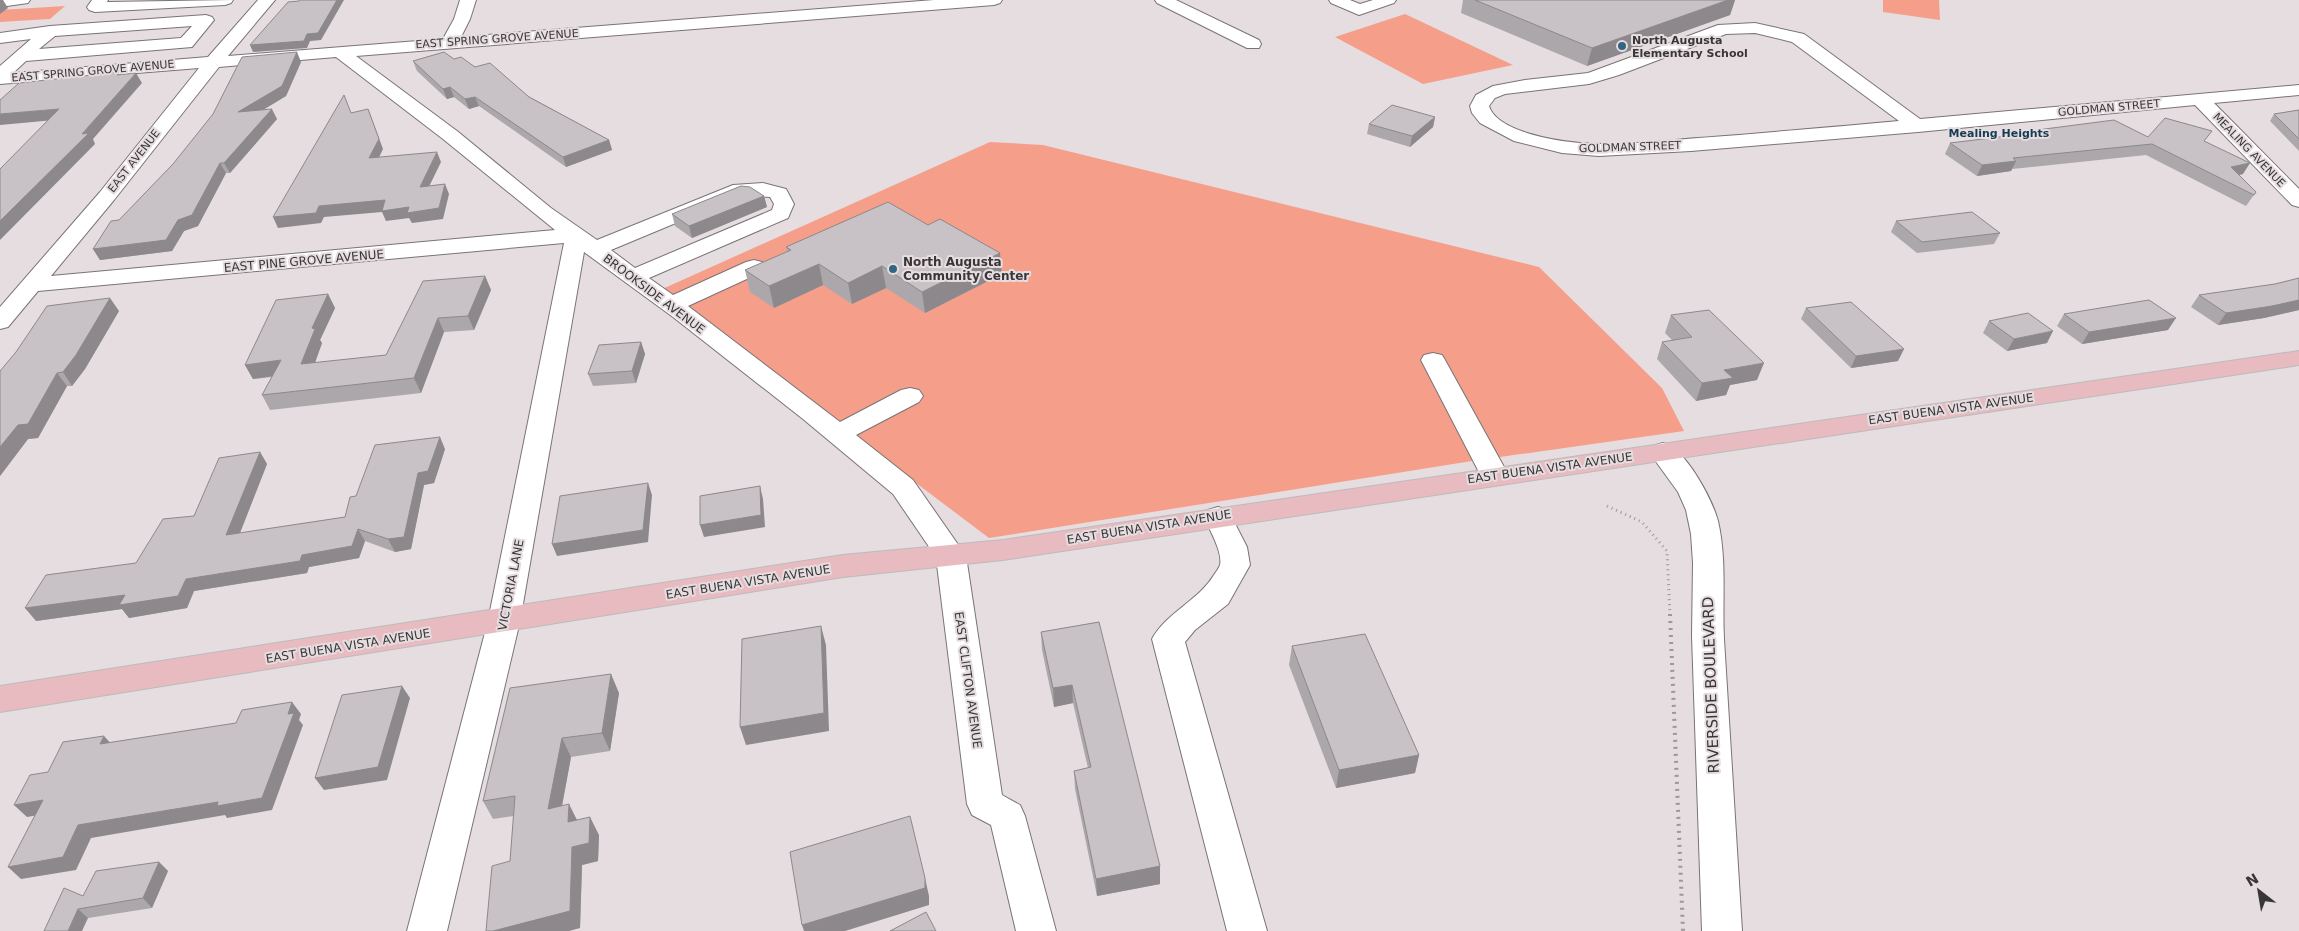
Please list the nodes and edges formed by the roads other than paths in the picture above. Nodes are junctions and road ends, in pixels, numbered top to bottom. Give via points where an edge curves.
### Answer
1 (22, 0) edge
2 (100, 0) edge
3 (225, 0) edge
4 (267, 0) edge
5 (468, 0) edge
6 (994, 0) edge
7 (1163, 0) edge
8 (1337, 0) edge
9 (1388, 0) edge
10 (0, 2) edge
11 (859, 6) edge
12 (50, 31) junction
13 (0, 38) edge
14 (450, 42) junction
15 (1253, 44) dead end
16 (338, 50) junction
17 (20, 57) junction
18 (0, 60) edge
19 (214, 60) junction
20 (0, 75) edge
21 (0, 78) edge
22 (2299, 90) edge
23 (2200, 100) junction
24 (1918, 126) junction
25 (2299, 201) edge
26 (586, 242) junction
27 (754, 267) edge
28 (633, 277) junction
29 (30, 287) junction
30 (0, 292) edge
31 (670, 305) junction
32 (0, 322) edge
33 (2299, 358) edge
34 (1433, 360) dead end
35 (910, 396) dead end
36 (838, 434) junction
37 (1663, 452) junction
38 (1495, 476) junction
39 (1218, 517) junction
40 (951, 556) junction
41 (504, 621) junction
42 (0, 699) edge
43 (427, 931) edge
44 (1036, 931) edge
45 (1247, 931) edge
46 (1722, 931) edge

1 - 10 street
2 - 3 street via 95,7
4 - 19 street, EAST AVENUE
5 - 14 street
6 - 11 street, EAST SPRING GROVE AVENUE
7 - 15 street
8 - 9 street via 1359,10
11 - 14 street, EAST SPRING GROVE AVENUE
12 - 13 street
12 - 17 street
12 - 17 street via 206,20 186,43
14 - 16 street, EAST SPRING GROVE AVENUE
16 - 19 street, EAST SPRING GROVE AVENUE
16 - 26 street, BROOKSIDE AVENUE
17 - 18 street
17 - 20 street
19 - 21 street, EAST SPRING GROVE AVENUE
19 - 29 street, EAST AVENUE via 107,196
22 - 23 street, GOLDMAN STREET
23 - 24 street, GOLDMAN STREET
23 - 25 street, MEALING AVENUE
24 - 24 street, GOLDMAN STREET via 1638,149 1583,150 1553,146 1507,132 1484,116 1481,104 1482,99 1497,91 1521,85 1591,78 1724,29 1743,27 1772,30 1798,38
26 - 28 street, BROOKSIDE AVENUE
26 - 28 street, EAST PINE GROVE AVENUE via 740,189 779,193 784,204 781,214
26 - 29 street, EAST PINE GROVE AVENUE
26 - 41 street, VICTORIA LANE
27 - 31 street
28 - 31 street, BROOKSIDE AVENUE
29 - 30 street, EAST PINE GROVE AVENUE
29 - 32 street, EAST AVENUE
31 - 36 street, BROOKSIDE AVENUE
33 - 37 main road, EAST BUENA VISTA AVENUE
34 - 38 street
35 - 36 street
36 - 40 street, BROOKSIDE AVENUE via 903,487
37 - 38 main road, EAST BUENA VISTA AVENUE
37 - 46 street, RIVERSIDE BOULEVARD via 1680,472 1692,494 1708,540 1707,611
38 - 39 main road, EAST BUENA VISTA AVENUE
39 - 40 main road, EAST BUENA VISTA AVENUE
39 - 45 street via 1232,548 1235,565 1218,596 1168,639
40 - 41 main road, EAST BUENA VISTA AVENUE via 844,566
40 - 44 street, EAST CLIFTON AVENUE via 985,804 1007,816
41 - 42 main road, EAST BUENA VISTA AVENUE
41 - 43 street, VICTORIA LANE

